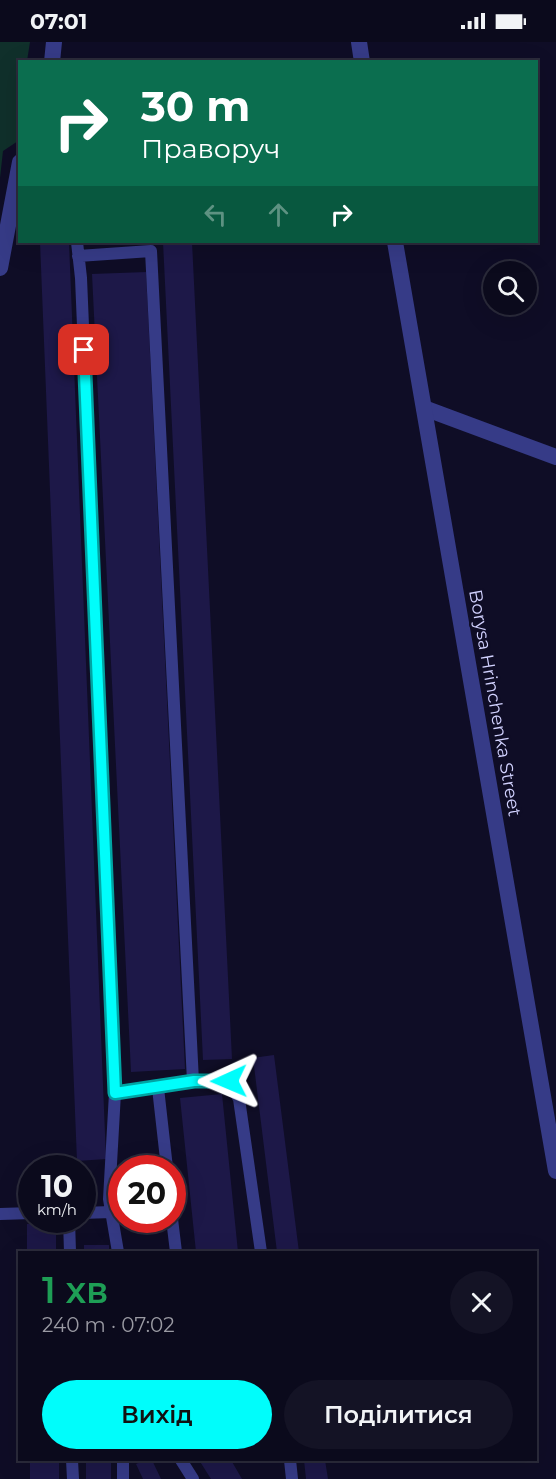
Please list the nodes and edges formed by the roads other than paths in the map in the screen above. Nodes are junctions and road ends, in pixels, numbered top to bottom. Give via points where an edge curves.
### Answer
1 (54, 42) edge
2 (359, 42) edge
3 (52, 60) edge
4 (362, 60) edge
5 (18, 173) edge
6 (77, 243) edge
7 (395, 243) edge
8 (78, 256) junction
9 (0, 268) edge
10 (424, 408) junction
11 (556, 457) edge
12 (194, 1081) junction
13 (158, 1088) junction
14 (115, 1093) junction
15 (111, 1155) edge
16 (166, 1155) edge
17 (556, 1171) edge
18 (18, 1213) edge
19 (0, 1214) edge
20 (69, 1233) edge
21 (115, 1233) edge
22 (174, 1233) edge
23 (70, 1251) edge
24 (118, 1251) edge
25 (176, 1251) edge
26 (261, 1251) edge
27 (72, 1461) edge
28 (123, 1461) edge
29 (182, 1461) edge
30 (290, 1461) edge
31 (73, 1479) edge
32 (123, 1479) edge
33 (193, 1479) edge
34 (292, 1479) edge

1 - 3 street
2 - 4 street
5 - 9 street
6 - 8 lane
7 - 10 street, Borysa Hrinchenka Street
8 - 12 lane via 151,251
8 - 14 lane
10 - 11 street
10 - 17 street, Borysa Hrinchenka Street
12 - 13 lane
12 - 26 lane via 229,1081 240,1099
13 - 14 lane
13 - 16 lane
14 - 15 lane
18 - 19 lane
20 - 23 lane
21 - 24 lane
22 - 25 lane
27 - 31 lane
28 - 32 lane
29 - 33 lane
30 - 34 lane

